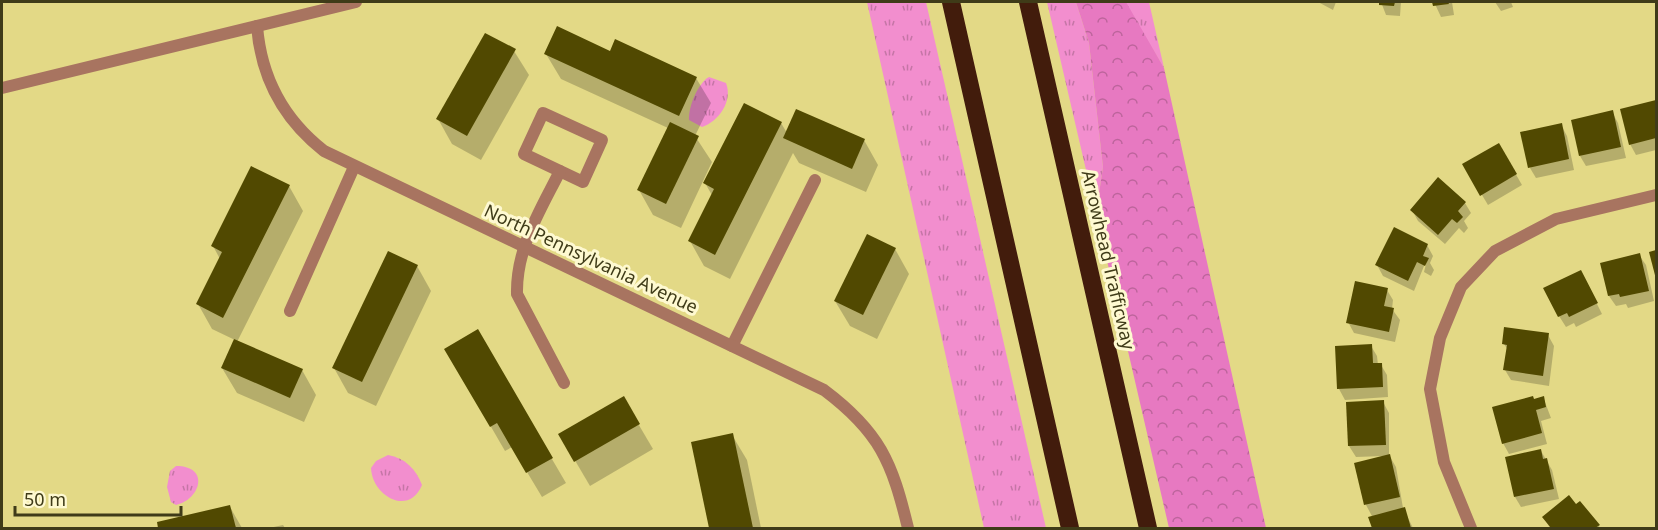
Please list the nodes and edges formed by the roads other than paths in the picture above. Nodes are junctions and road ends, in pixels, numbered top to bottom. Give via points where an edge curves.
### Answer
1 (356, 2) edge
2 (951, 2) edge
3 (1028, 2) edge
4 (257, 26) junction
5 (2, 88) edge
6 (354, 167) junction
7 (560, 171) junction
8 (815, 180) dead end
9 (1656, 195) edge
10 (523, 247) junction
11 (290, 310) dead end
12 (732, 346) junction
13 (564, 383) dead end
14 (908, 528) edge
15 (1070, 528) edge
16 (1148, 528) edge
17 (1471, 528) edge

1 - 4 street
2 - 15 highway
3 - 16 highway, Arrowhead Trafficway
4 - 5 street
4 - 6 street, North Pennsylvania Avenue via 266,74 289,117 324,151
6 - 10 street, North Pennsylvania Avenue
6 - 11 street
7 - 7 street via 524,154 543,112 602,140 583,182
7 - 10 street
8 - 12 street
9 - 17 street via 1556,219 1495,251 1461,287 1440,338 1430,389 1444,462
10 - 12 street, North Pennsylvania Avenue
10 - 13 street via 518,294
12 - 14 street, North Pennsylvania Avenue via 824,390 848,408 885,455 897,482

